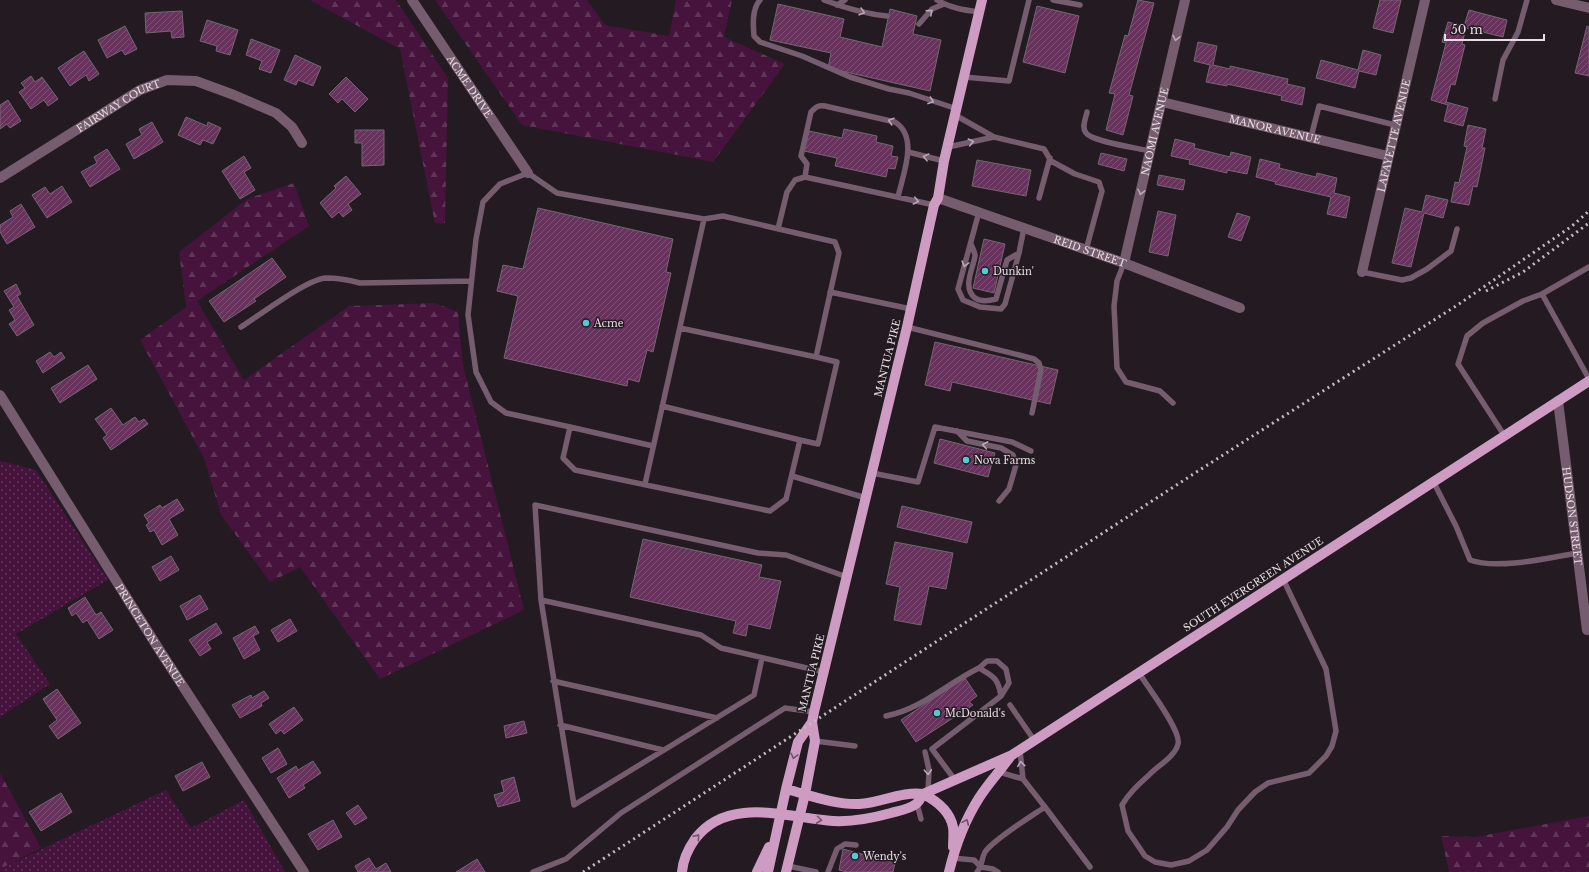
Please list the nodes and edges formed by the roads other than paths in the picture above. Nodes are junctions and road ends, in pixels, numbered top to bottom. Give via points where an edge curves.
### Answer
1 (412, 0) edge
2 (760, 0) edge
3 (845, 0) edge
4 (937, 0) edge
5 (982, 0) edge
6 (1029, 0) edge
7 (1053, 0) edge
8 (1184, 0) edge
9 (1425, 0) edge
10 (1527, 0) edge
11 (1556, 0) edge
12 (827, 1) edge
13 (944, 4) junction
14 (837, 5) junction
15 (1080, 5) dead end
16 (1589, 8) edge
17 (979, 12) junction
18 (887, 16) dead end
19 (919, 24) dead end
20 (964, 77) junction
21 (1495, 99) dead end
22 (1162, 102) junction
23 (956, 112) junction
24 (1087, 112) dead end
25 (1396, 126) junction
26 (994, 137) junction
27 (1311, 137) junction
28 (302, 143) dead end
29 (948, 147) junction
30 (1150, 151) junction
31 (908, 152) junction
32 (1388, 156) junction
33 (1050, 158) junction
34 (944, 161) junction
35 (528, 173) junction
36 (805, 176) junction
37 (0, 178) edge
38 (898, 197) junction
39 (1039, 198) dead end
40 (936, 201) junction
41 (979, 212) junction
42 (704, 219) junction
43 (1024, 228) junction
44 (778, 229) junction
45 (1457, 229) dead end
46 (971, 243) junction
47 (1086, 250) junction
48 (1019, 253) junction
49 (1124, 263) junction
50 (1589, 267) edge
51 (1362, 272) joint
52 (471, 281) junction
53 (830, 292) junction
54 (1542, 294) junction
55 (1240, 308) dead end
56 (911, 309) junction
57 (241, 327) dead end
58 (907, 327) junction
59 (680, 328) junction
60 (816, 357) junction
61 (1589, 380) edge
62 (0, 395) edge
63 (1558, 401) junction
64 (1173, 403) dead end
65 (662, 406) junction
66 (1032, 413) dead end
67 (570, 428) junction
68 (957, 431) junction
69 (1504, 436) junction
70 (800, 440) junction
71 (653, 446) junction
72 (1031, 451) dead end
73 (872, 473) junction
74 (792, 476) junction
75 (1433, 481) junction
76 (645, 484) junction
77 (866, 498) junction
78 (999, 501) dead end
79 (1577, 553) junction
80 (846, 577) junction
81 (1283, 579) junction
82 (541, 600) junction
83 (1587, 630) dead end
84 (762, 658) junction
85 (978, 668) junction
86 (824, 672) junction
87 (1139, 673) junction
88 (553, 681) junction
89 (1001, 696) junction
90 (1010, 705) dead end
91 (814, 712) junction
92 (886, 716) dead end
93 (717, 718) junction
94 (812, 722) junction
95 (560, 725) junction
96 (1034, 740) junction
97 (814, 741) junction
98 (855, 746) dead end
99 (663, 750) junction
100 (925, 752) dead end
101 (1016, 753) junction
102 (999, 772) junction
103 (1023, 779) junction
104 (955, 780) junction
105 (786, 789) junction
106 (926, 793) junction
107 (805, 794) junction
108 (917, 804) junction
109 (1045, 807) junction
110 (781, 813) junction
111 (798, 817) junction
112 (921, 819) dead end
113 (776, 832) junction
114 (856, 845) dead end
115 (953, 855) junction
116 (981, 867) junction
117 (1090, 867) dead end
118 (787, 869) edge
119 (304, 872) edge
120 (533, 872) edge
121 (682, 872) edge
122 (757, 872) edge
123 (768, 872) edge
124 (816, 872) edge
125 (828, 872) edge
126 (949, 872) edge
127 (977, 872) edge
128 (998, 872) edge

1 - 35 street, ACME DRIVE
2 -> 23 lane via 755,6 753,26 754,36 760,42 802,56 840,73
3 - 14 lane
4 - 13 lane
5 - 17 main road, MANTUA PIKE
6 - 20 lane via 1009,81
7 - 15 lane
8 -> 22 street, NAOMI AVENUE
9 - 25 street, LAFAYETTE AVENUE
10 - 21 lane via 1518,32 1503,60
11 - 16 street
12 - 14 lane
13 - 17 lane via 961,10
19 -> 13 lane via 932,9
14 -> 18 lane via 870,15
17 - 20 main road, MANTUA PIKE
20 - 23 main road, MANTUA PIKE
22 - 27 street, MANOR AVENUE
22 - 30 street, NAOMI AVENUE
23 - 26 lane
23 - 29 main road, MANTUA PIKE
24 - 30 lane via 1084,127 1086,134 1096,139
25 - 27 lane via 1319,106
25 - 32 street, LAFAYETTE AVENUE
29 -> 26 lane
26 - 33 lane via 1044,149
27 - 32 street, MANOR AVENUE
28 - 37 street, FAIRWAY COURT via 292,127 276,113 234,94 196,81 167,80 140,90
29 - 34 main road, MANTUA PIKE
30 -> 49 street, NAOMI AVENUE
34 -> 31 lane
31 -> 36 lane via 906,133 895,122 820,105 811,112 801,156 808,164
31 - 38 lane
32 - 51 street, LAFAYETTE AVENUE
33 - 39 lane
33 - 47 lane via 1075,174 1099,182 1102,191
34 - 40 main road, MANTUA PIKE
35 - 42 lane via 557,193
35 - 52 lane via 500,184 483,202
36 - 38 lane
36 - 44 lane via 795,180 787,192
38 -> 40 lane
40 - 41 street, REID STREET
40 - 56 main road, MANTUA PIKE
41 - 43 street, REID STREET
41 - 46 lane
42 - 44 lane via 722,216
42 - 59 lane
43 - 47 street, REID STREET
43 - 48 lane
44 - 53 lane via 835,242 839,253
45 - 51 lane via 1451,251 1411,278 1402,280
46 - 48 lane via 975,254 968,286 970,294 986,301 996,299 1007,260
46 -> 48 lane via 958,289 963,300 980,307 1000,309 1005,304
47 - 49 street, REID STREET
49 - 55 street, REID STREET
49 - 64 lane via 1117,281 1114,306 1117,368 1126,382 1160,391
50 - 54 lane
52 - 57 lane via 360,283 325,278 308,284
52 - 67 lane via 468,315 476,372 491,402 506,413
53 - 56 lane
53 - 60 lane
54 - 61 lane
54 - 69 lane via 1523,301 1483,323 1467,336 1458,364
56 - 58 main road, MANTUA PIKE
58 - 66 lane via 1034,359 1039,363 1041,370
58 - 73 main road, MANTUA PIKE
59 - 60 lane
59 - 65 lane
60 - 70 lane via 837,362 818,444
61 - 63 main road, SOUTH EVERGREEN AVENUE
62 - 119 street, PRINCETON AVENUE via 160,650
63 - 69 main road, SOUTH EVERGREEN AVENUE
63 - 79 street, HUDSON STREET
65 - 70 lane
65 - 71 lane
67 - 71 lane
67 - 76 lane via 564,458 575,470
68 - 72 lane via 1012,442
68 - 73 lane via 935,427 918,482
78 -> 68 lane via 1009,489 1016,465 1013,455 1001,448 967,441
69 - 75 main road, SOUTH EVERGREEN AVENUE
70 - 74 lane
71 - 76 lane
73 - 77 main road, MANTUA PIKE
74 - 76 lane via 786,499 770,511
74 - 77 lane
75 - 79 lane via 1470,560 1480,564 1499,565
75 - 81 main road, SOUTH EVERGREEN AVENUE
77 - 80 main road, MANTUA PIKE
79 - 83 street, HUDSON STREET
80 - 82 lane via 786,555 758,553 535,505
80 - 86 main road, MANTUA PIKE
81 - 87 main road, SOUTH EVERGREEN AVENUE
81 - 87 lane via 1326,669 1336,731 1332,746 1326,756 1308,773 1268,783 1255,792 1207,850 1189,861 1171,865 1155,862 1145,856 1128,831 1122,804 1156,767 1171,756 1178,745 1179,737 1174,727
82 - 84 lane via 702,635 722,648
82 - 88 lane
84 - 86 lane
84 - 93 lane via 754,696
85 - 89 lane via 999,683
85 - 89 lane via 987,661 997,662 1006,669 1008,683
85 - 92 lane via 918,706
86 - 91 main road, MANTUA PIKE
87 - 96 main road, SOUTH EVERGREEN AVENUE
88 - 93 lane
88 - 95 lane
89 - 104 lane via 932,749
90 - 96 lane
91 - 94 main road, MANTUA PIKE
91 - 120 lane via 785,708 776,713 622,813 566,859
93 - 99 lane
94 - 97 main road, MANTUA PIKE
94 -> 105 main road, MANTUA PIKE via 798,742
95 - 99 lane
95 - 99 lane via 574,805
96 - 101 main road, SOUTH EVERGREEN AVENUE
97 - 98 lane
97 - 107 main road, MANTUA PIKE
100 -> 106 lane via 929,770
101 - 102 main road
103 -> 101 lane
101 - 104 main road, SOUTH EVERGREEN AVENUE
102 - 103 lane
115 -> 102 main road via 978,799
103 - 109 lane
104 - 106 main road, SOUTH EVERGREEN AVENUE
105 - 107 main road, SOUTH EVERGREEN AVENUE
105 - 110 main road, MANTUA PIKE
106 - 107 main road, SOUTH EVERGREEN AVENUE via 913,793 883,801 857,804 839,803
106 - 108 main road
106 - 115 main road via 940,805 950,820 953,828
107 - 111 main road, MANTUA PIKE
111 -> 108 main road via 834,821 855,820 889,814
108 - 112 lane
109 - 116 lane via 995,842 984,853
109 - 117 lane
110 - 111 main road
110 - 113 main road, MANTUA PIKE
121 -> 110 main road via 692,844 713,823 743,813
111 - 118 main road, MANTUA PIKE
113 - 122 main road
113 - 123 main road, MANTUA PIKE
114 - 125 lane via 845,844 837,849
115 - 116 lane via 974,860
115 - 126 main road
116 - 127 lane
116 - 128 lane
118 - 124 lane

